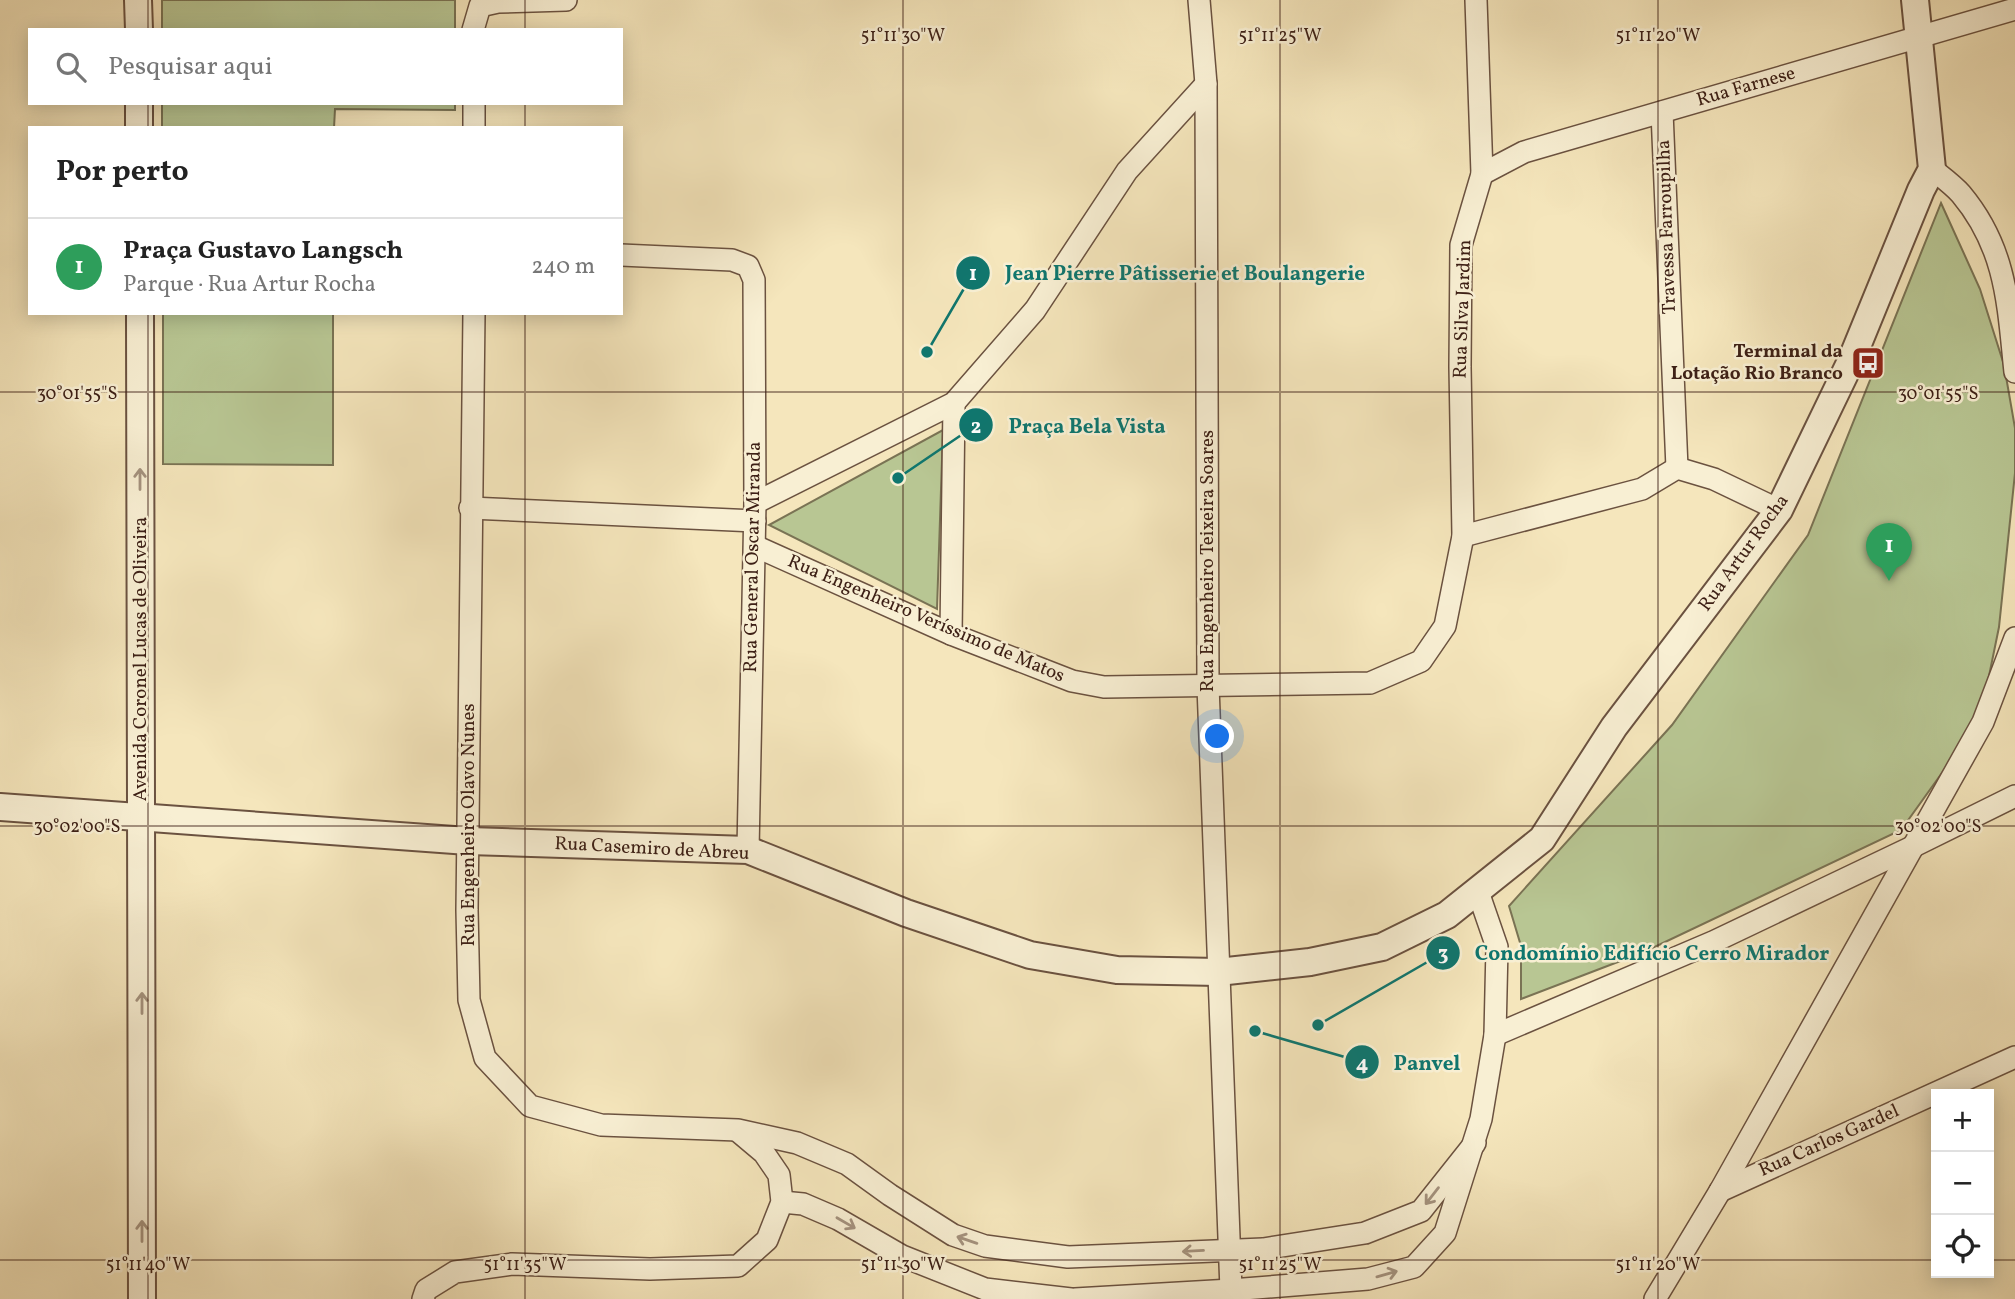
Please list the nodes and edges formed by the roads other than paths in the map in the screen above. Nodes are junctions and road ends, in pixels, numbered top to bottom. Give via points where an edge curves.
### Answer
1 (138, 0) edge
2 (553, 0) edge
3 (566, 0) edge
4 (1199, 0) edge
5 (1476, 0) edge
6 (1915, 0) edge
7 (2015, 9) edge
8 (139, 28) edge
9 (474, 28) edge
10 (1919, 36) junction
11 (1206, 84) junction
12 (139, 105) edge
13 (474, 105) edge
14 (1662, 112) junction
15 (139, 126) edge
16 (474, 126) edge
17 (1933, 169) junction
18 (1482, 174) junction
19 (623, 255) edge
20 (140, 315) edge
21 (474, 315) edge
22 (2015, 372) edge
23 (954, 402) junction
24 (1677, 468) junction
25 (470, 509) junction
26 (1779, 510) junction
27 (755, 512) junction
28 (1463, 536) junction
29 (755, 546) junction
30 (951, 634) junction
31 (2015, 638) edge
32 (1208, 686) junction
33 (2015, 796) edge
34 (0, 807) edge
35 (141, 817) junction
36 (468, 841) junction
37 (1912, 847) junction
38 (748, 850) junction
39 (1477, 889) junction
40 (1218, 972) junction
41 (1495, 1035) junction
42 (2015, 1057) edge
43 (738, 1130) junction
44 (1475, 1143) junction
45 (1720, 1191) junction
46 (782, 1202) junction
47 (1230, 1249) junction
48 (1231, 1290) junction
49 (142, 1299) edge
50 (423, 1299) edge
51 (1073, 1299) edge
52 (1655, 1299) edge

1 - 8 street
2 - 3 street
2 - 9 street via 480,6
4 - 11 street, Rua Engenheiro Teixeira Soares
5 - 18 street, Rua Silva Jardim
6 - 10 street
7 - 10 street, Rua Farnese
10 - 14 street, Rua Farnese
10 - 17 street
11 - 23 street via 1127,171 1035,310
11 - 32 street, Rua Engenheiro Teixeira Soares
12 - 15 street
13 - 16 street
14 - 18 street, Rua Farnese via 1524,152
14 - 24 street, Travessa Farroupilha
17 - 22 street via 1960,192 1986,229 2005,282
17 - 26 street, Rua Artur Rocha via 1851,361
18 - 28 street, Rua Silva Jardim via 1461,244
19 - 27 street, Rua General Oscar Miranda via 732,260 748,266 754,280
35 -> 20 street, Avenida Coronel Lucas de Oliveira
21 - 25 street, Rua Engenheiro Olavo Nunes
23 - 27 street
23 - 30 street
24 - 26 street via 1714,479
24 - 28 street via 1642,489
25 - 27 street
25 - 36 street, Rua Engenheiro Olavo Nunes
26 - 39 street, Rua Artur Rocha via 1614,727 1542,839
27 - 29 street, Rua General Oscar Miranda
28 - 32 street, Rua Engenheiro Veríssimo de Matos via 1445,626 1422,661 1370,683
29 - 30 street, Rua Engenheiro Veríssimo de Matos
29 - 38 street, Rua General Oscar Miranda
30 - 32 street, Rua Engenheiro Veríssimo de Matos via 1072,681 1104,687
31 - 37 street via 1983,722
32 - 40 street, Rua Engenheiro Teixeira Soares
33 - 37 street
34 - 35 street, Rua Casemiro de Abreu
35 - 36 street, Rua Casemiro de Abreu
49 -> 35 street, Avenida Coronel Lucas de Oliveira
36 - 38 street, Rua Casemiro de Abreu
36 - 43 street, Rua Engenheiro Olavo Nunes via 469,1000 485,1058 530,1106 601,1125
37 - 41 street via 1713,942
37 - 45 street
38 - 40 street, Rua Casemiro de Abreu via 906,913 1030,955 1116,970
39 - 40 street, Rua Casemiro de Abreu via 1447,915 1381,947 1310,962
39 - 41 street via 1497,947
40 - 47 street, Rua Engenheiro Teixeira Soares
41 - 44 street
42 - 45 street, Rua Carlos Gardel
43 - 46 street via 764,1153 779,1175
47 -> 43 street, Rua Engenheiro Olavo Nunes via 1068,1257 985,1246 953,1235 847,1164 797,1143
44 -> 47 street, Rua Engenheiro Olavo Nunes via 1421,1211 1366,1233 1263,1249
48 -> 44 street via 1368,1279 1414,1267 1445,1233
45 - 52 street
46 - 50 street via 767,1240 738,1266 512,1265 455,1272 426,1290
46 -> 51 street via 803,1203 902,1256 985,1289
47 - 48 street, Rua Engenheiro Teixeira Soares
48 - 51 street

